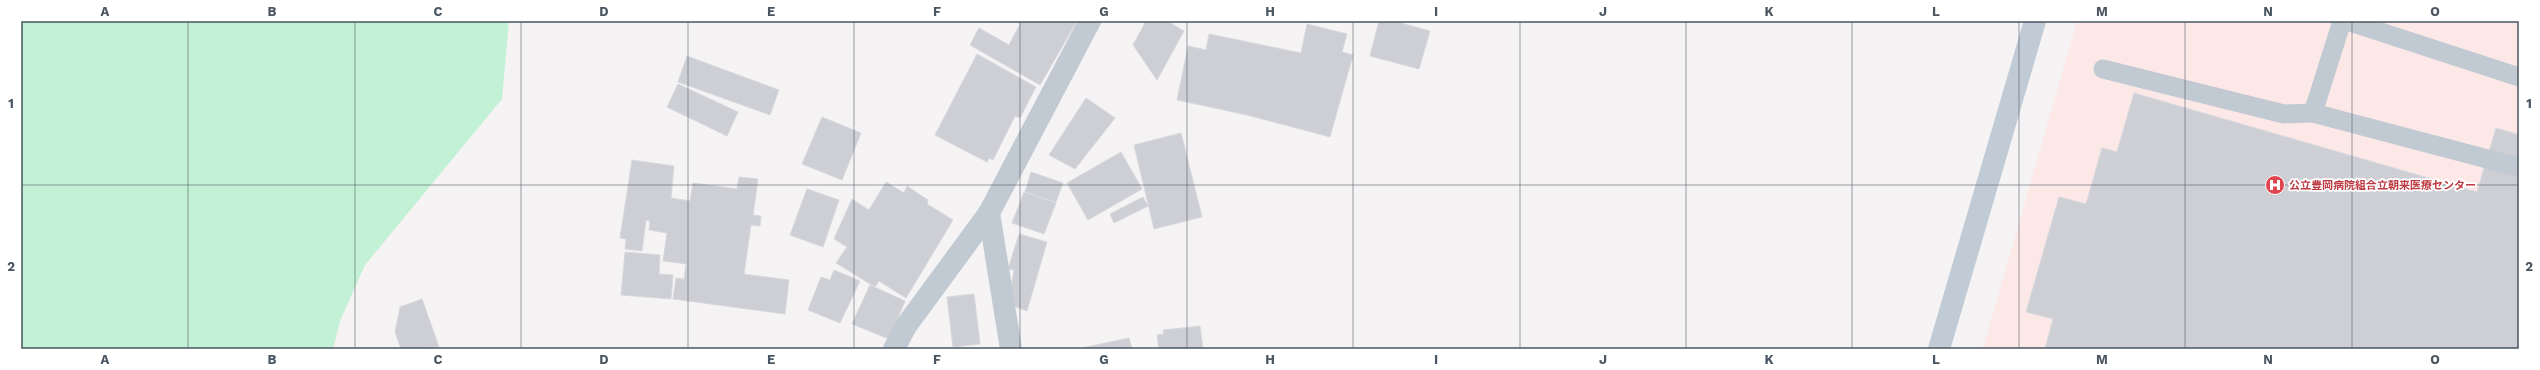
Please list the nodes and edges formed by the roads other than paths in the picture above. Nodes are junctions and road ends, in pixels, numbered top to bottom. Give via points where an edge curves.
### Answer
1 (1090, 21) edge
2 (2035, 21) edge
3 (2342, 21) edge
4 (2347, 21) edge
5 (2103, 69) dead end
6 (2519, 77) edge
7 (2313, 113) junction
8 (2519, 165) edge
9 (989, 213) junction
10 (894, 349) edge
11 (1011, 349) edge
12 (1939, 349) edge

1 - 9 street
2 - 12 street
3 - 7 lane
4 - 6 lane
5 - 7 lane via 2284,114
7 - 8 lane via 2514,166
9 - 10 street via 906,326
9 - 11 street

